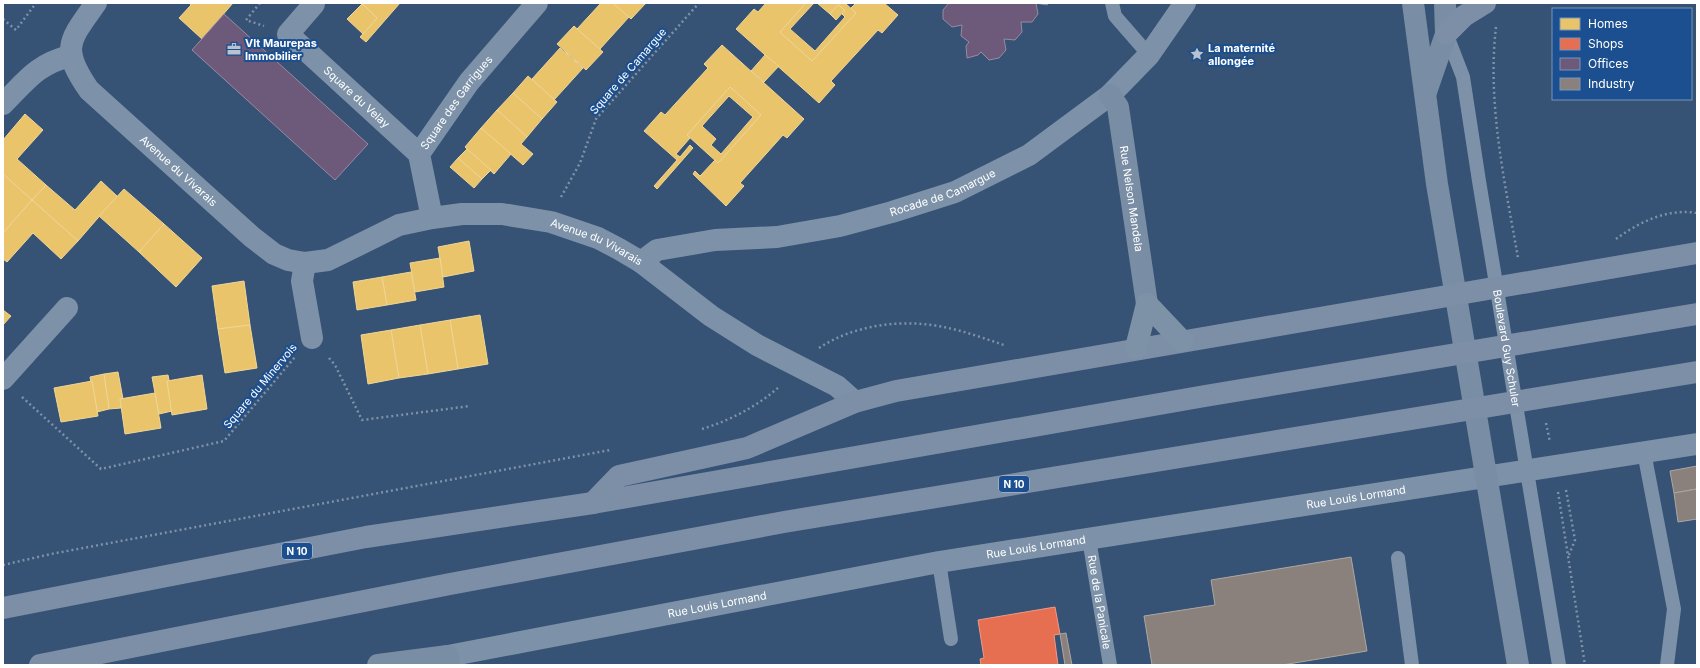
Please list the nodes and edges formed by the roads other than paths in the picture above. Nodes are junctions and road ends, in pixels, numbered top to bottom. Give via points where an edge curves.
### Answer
1 (96, 3) edge
2 (537, 3) edge
3 (1112, 3) edge
4 (1186, 3) edge
5 (1413, 3) edge
6 (1436, 3) edge
7 (1445, 3) edge
8 (314, 4) dead end
9 (1491, 12) edge
10 (1446, 34) junction
11 (1149, 55) junction
12 (70, 56) junction
13 (1110, 95) junction
14 (1425, 97) junction
15 (3, 104) edge
16 (419, 154) junction
17 (432, 218) junction
18 (1695, 252) edge
19 (640, 262) junction
20 (305, 263) junction
21 (1147, 304) junction
22 (67, 308) dead end
23 (1697, 314) edge
24 (312, 338) road end
25 (1182, 341) junction
26 (1136, 348) junction
27 (1697, 372) edge
28 (3, 380) edge
29 (855, 402) junction
30 (1697, 444) edge
31 (1644, 452) junction
32 (593, 504) junction
33 (1089, 539) junction
34 (1398, 558) dead end
35 (939, 562) junction
36 (3, 608) edge
37 (951, 639) dead end
38 (448, 661) edge
39 (40, 665) edge
40 (378, 665) edge
41 (1110, 665) edge
42 (1412, 665) edge
43 (1518, 665) edge
44 (1559, 665) edge
45 (1667, 665) edge

1 - 12 street via 79,28 72,43
2 - 16 street, Square des Garrigues via 469,82
3 - 11 lane via 1115,16
4 - 11 street, Rocade de Camargue
5 - 14 street, Boulevard Guy Schuler
6 - 10 lane
7 - 10 street, Boulevard Guy Schuler
8 - 16 street, Square du Velay via 288,34
9 - 10 main road via 1464,16
10 - 14 street, Boulevard Guy Schuler
10 - 44 lane, Boulevard Guy Schuler via 1463,77
11 - 13 street, Rocade de Camargue
12 - 15 street via 53,60 36,70
12 - 20 street, Avenue du Vivarais via 76,71 89,90 252,237 274,254
13 - 19 street, Rocade de Camargue via 1030,155 955,192 840,226 777,237 714,240 657,250
13 - 21 street, Rue Nelson Mandela via 1118,107
14 - 43 street, Boulevard Guy Schuler via 1436,184
16 - 17 street, Square des Garrigues
17 - 19 street, Avenue du Vivarais via 462,214 502,214 550,222 598,238
17 - 20 street, Avenue du Vivarais via 399,225 328,260
18 - 25 main road
19 - 29 street, Avenue du Vivarais via 710,316 757,345 837,386
20 - 24 street via 302,281
21 - 25 highway
21 - 26 highway
22 - 28 street
23 - 32 main road, N 10 via 1204,396
25 - 26 main road
26 - 29 main road via 896,391
27 - 39 main road, N 10 via 784,522 450,584
29 - 32 main road via 747,448 619,476
30 - 31 street, Rue Louis Lormand
31 - 33 street, Rue Louis Lormand
31 - 45 lane via 1674,609
32 - 36 main road, N 10 via 366,537
33 - 35 street, Rue Louis Lormand
33 - 41 lane, Rue de la Panicale
34 - 42 lane
35 - 37 lane
35 - 38 street, Rue Louis Lormand
38 - 40 street, Rue Louis Lormand

